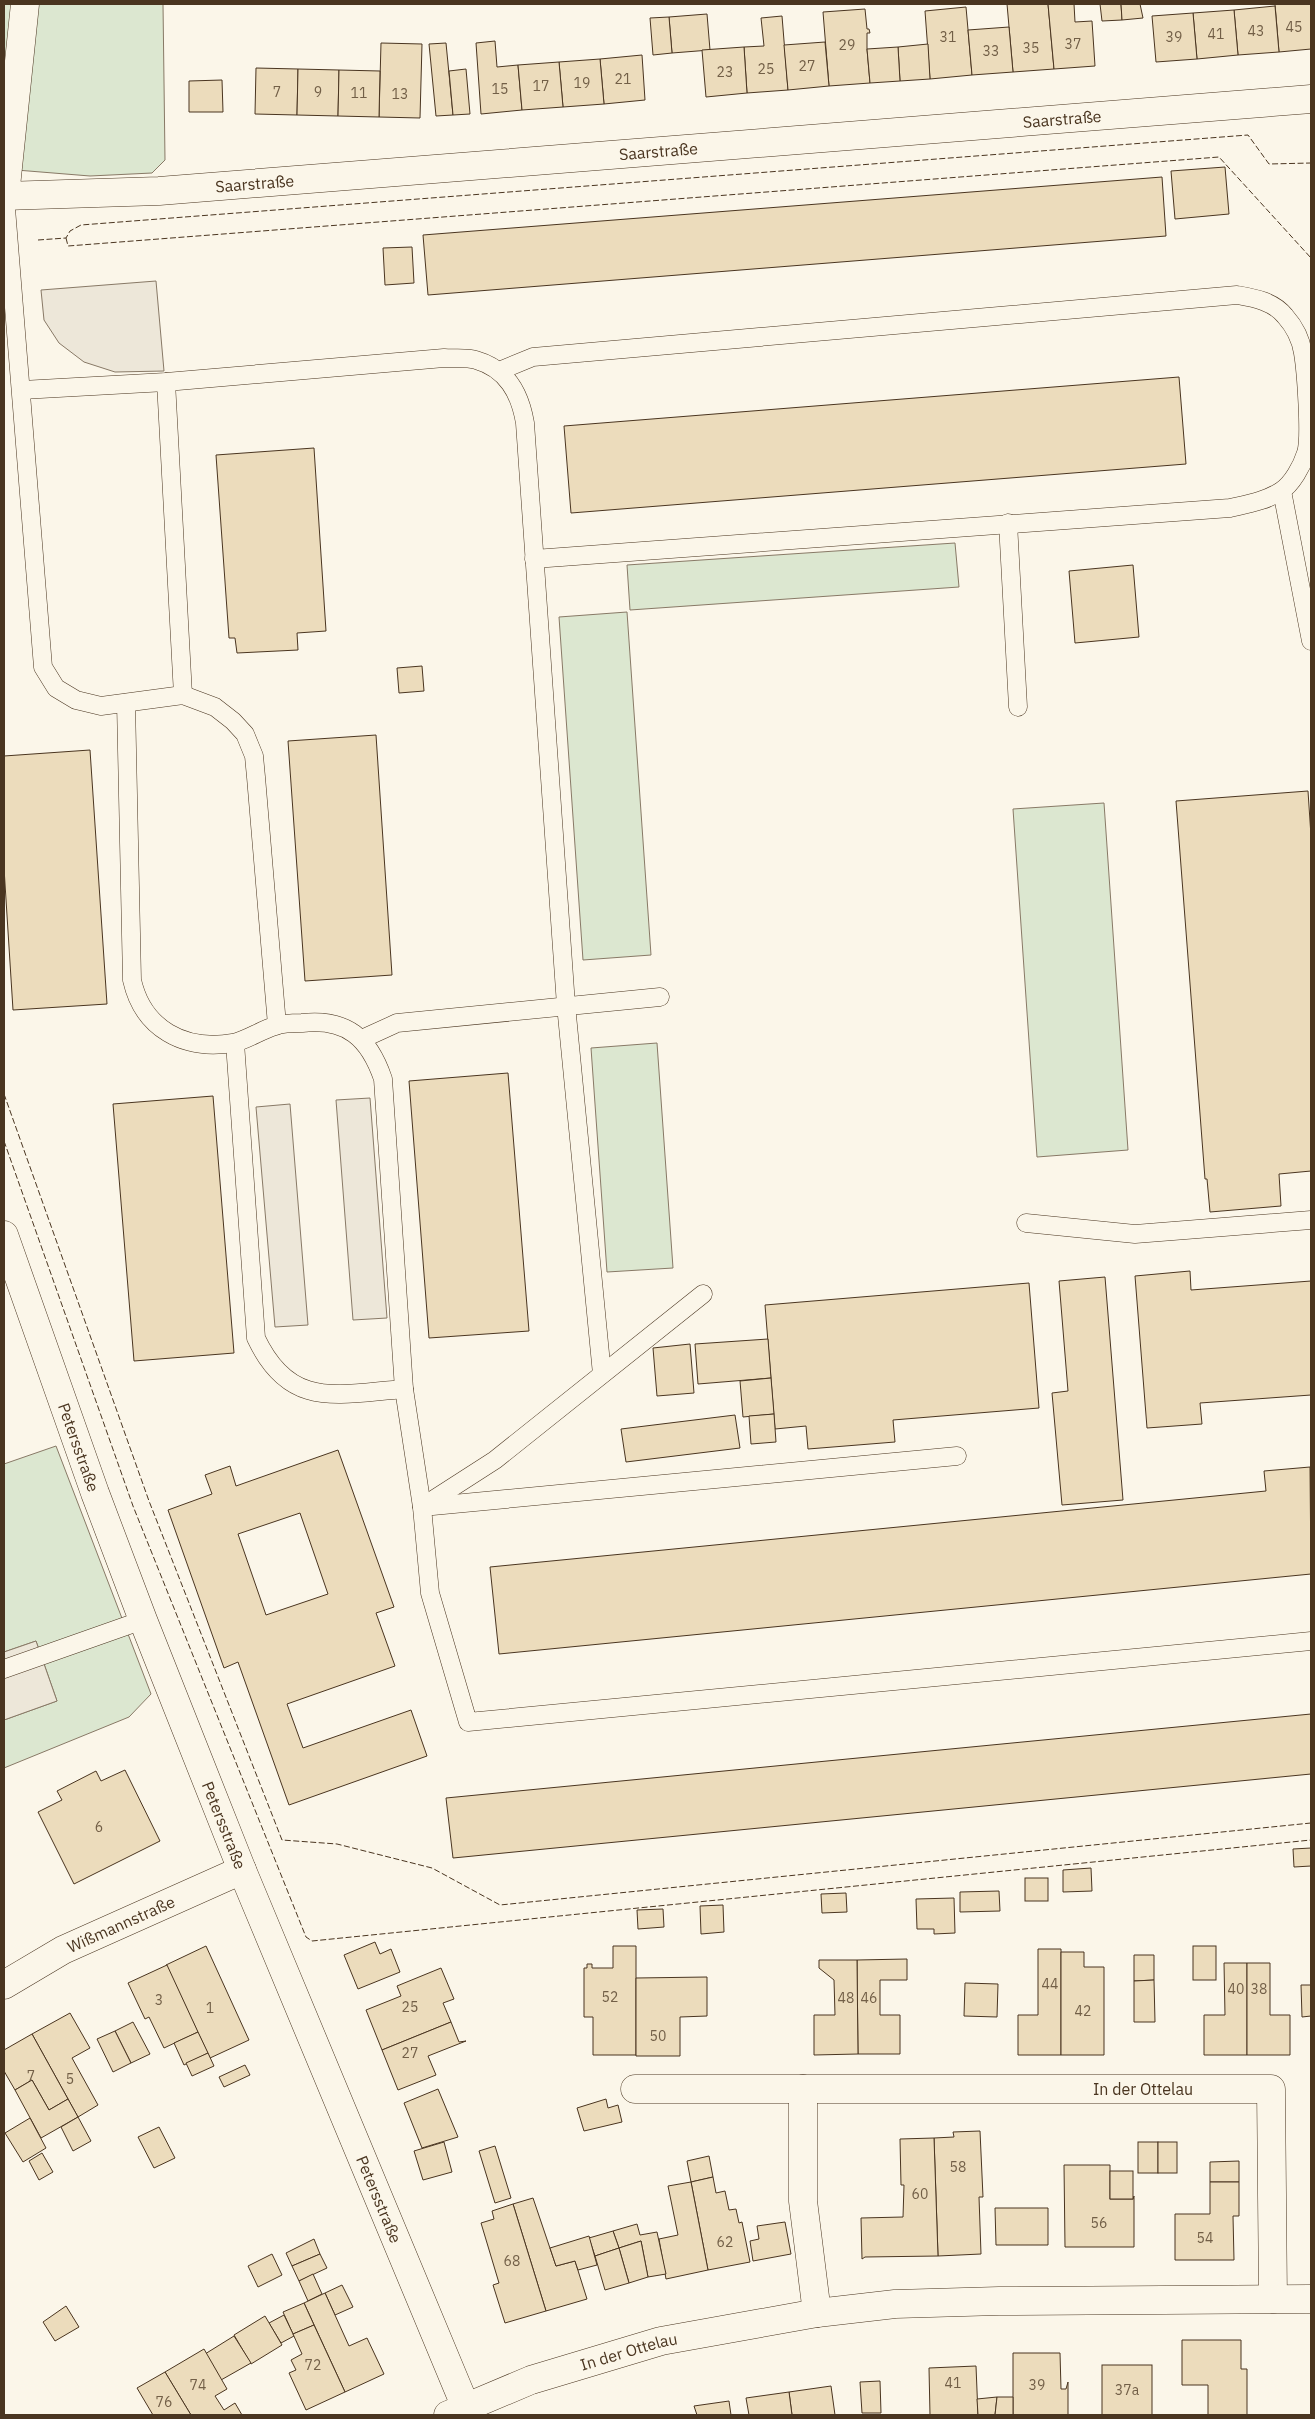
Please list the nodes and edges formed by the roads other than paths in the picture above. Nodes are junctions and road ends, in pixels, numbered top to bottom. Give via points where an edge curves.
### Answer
1 (25, 4) edge
2 (1311, 99) edge
3 (4, 192) edge
4 (499, 371) junction
5 (166, 382) junction
6 (22, 390) junction
7 (1282, 491) junction
8 (1008, 523) junction
9 (534, 559) junction
10 (1311, 641) edge
11 (183, 695) junction
12 (126, 703) junction
13 (1018, 707) dead end
14 (660, 997) dead end
15 (566, 1005) junction
16 (277, 1025) junction
17 (362, 1039) junction
18 (235, 1043) junction
19 (1311, 1220) edge
20 (1026, 1223) dead end
21 (4, 1235) edge
22 (704, 1294) dead end
23 (602, 1374) junction
24 (404, 1389) junction
25 (957, 1456) dead end
26 (422, 1507) junction
27 (144, 1620) junction
28 (1311, 1641) edge
29 (4, 1669) edge
30 (242, 1870) junction
31 (4, 1985) edge
32 (635, 2089) dead end
33 (803, 2089) junction
34 (1273, 2299) junction
35 (1311, 2300) edge
36 (817, 2313) junction
37 (461, 2412) edge

1 - 3 street
2 - 3 street, Saarstraße via 159,191
3 - 6 lane
4 - 5 lane via 475,360 444,358
4 - 7 lane via 533,357 1237,295 1266,301 1284,314 1295,330 1303,352 1307,452 1295,476
4 - 9 lane via 522,403
5 - 6 lane
5 - 11 lane
6 - 12 lane via 43,667 56,688 76,700 101,706
7 - 8 lane via 1259,502 1230,508
7 - 10 lane
8 - 9 lane
8 - 13 lane
9 - 15 lane
11 - 12 lane
11 - 16 lane via 215,707 233,720 245,734 254,756
12 - 18 lane via 132,980 135,994 152,1022 181,1040 205,1045
14 - 15 lane
15 - 17 lane via 397,1023
15 - 23 lane
16 - 17 lane via 336,1024
16 - 18 lane
17 - 24 lane via 378,1064 383,1079
18 - 24 lane via 256,1338 265,1358 286,1380 309,1392 336,1394
19 - 20 lane via 1135,1234
21 - 27 street, Petersstraße
22 - 23 lane
23 - 26 lane via 495,1460
24 - 26 lane
25 - 26 lane
26 - 28 lane via 430,1593 468,1722
27 - 29 lane
27 - 30 street, Petersstraße
30 - 31 street, Wißmannstraße via 63,1950
30 - 37 street, Petersstraße
32 - 33 street, In der Ottelau
33 - 34 street, In der Ottelau via 1271,2089
33 - 36 street via 803,2201
34 - 35 street, In der Ottelau
34 - 36 street, In der Ottelau via 895,2304
36 - 37 street, In der Ottelau via 661,2340 531,2380

